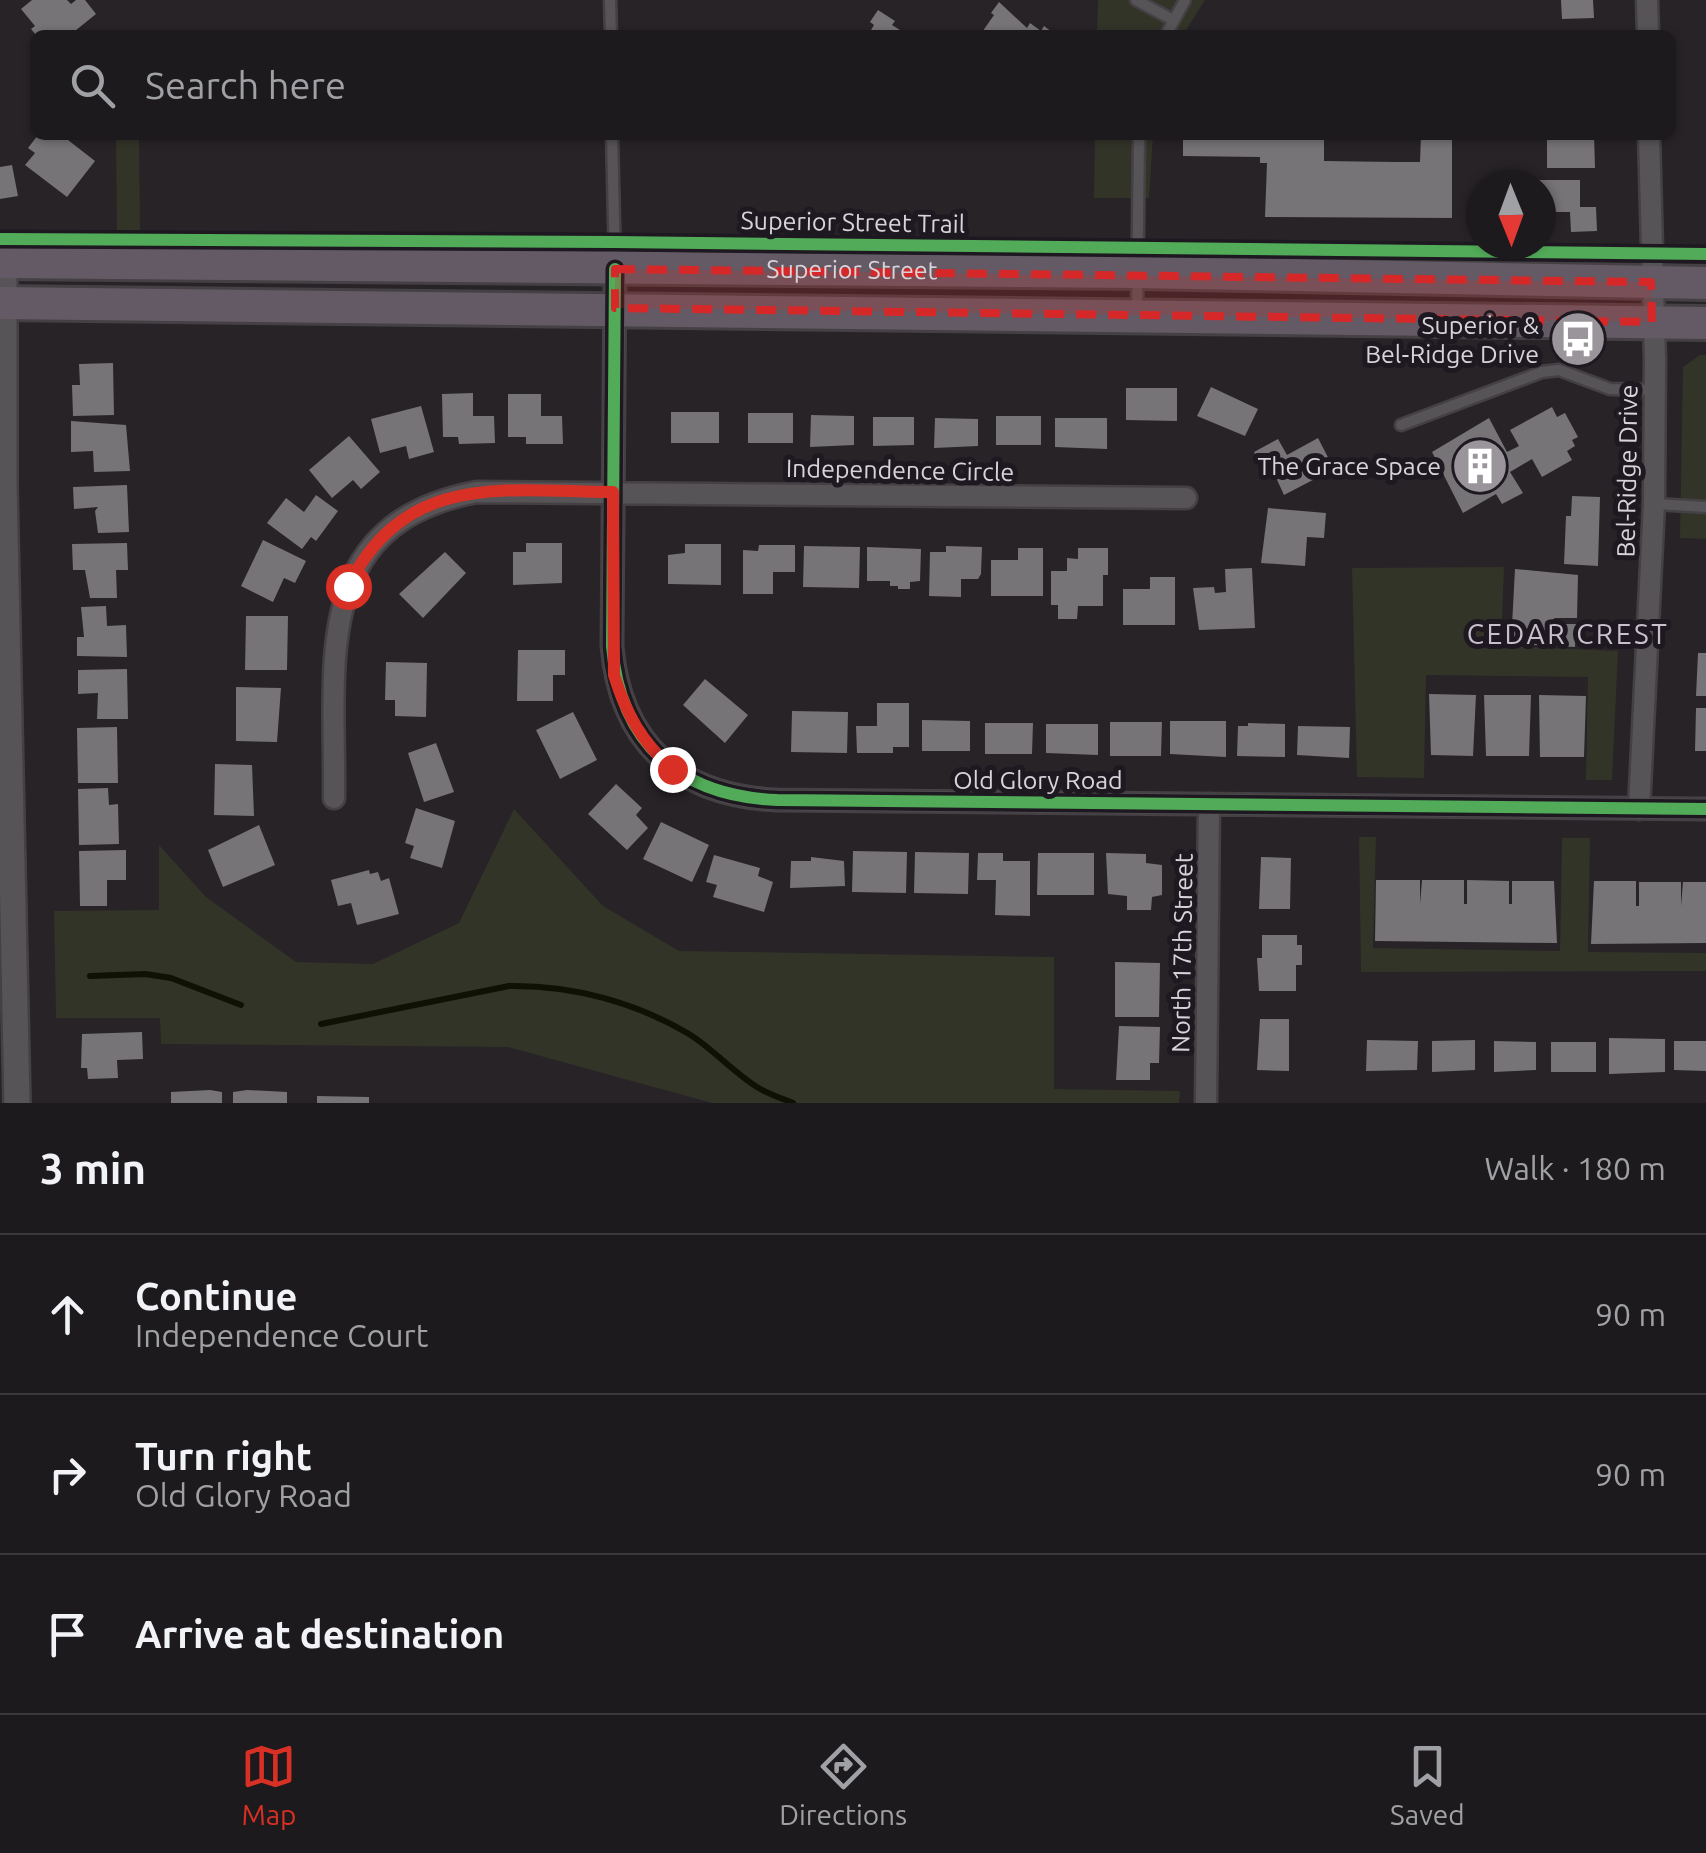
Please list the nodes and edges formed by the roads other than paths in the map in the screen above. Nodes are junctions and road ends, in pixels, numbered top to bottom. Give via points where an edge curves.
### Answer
1 (610, 0) edge
2 (1136, 0) edge
3 (1186, 0) edge
4 (1648, 0) edge
5 (1173, 20) junction
6 (611, 30) edge
7 (1168, 30) edge
8 (1648, 30) edge
9 (612, 140) edge
10 (1139, 140) edge
11 (1650, 140) edge
12 (2, 262) edge
13 (615, 269) junction
14 (1138, 272) junction
15 (1652, 282) junction
16 (1706, 283) edge
17 (2, 303) edge
18 (615, 308) junction
19 (1137, 315) junction
20 (1652, 322) junction
21 (1706, 323) edge
22 (1654, 390) junction
23 (1401, 425) dead end
24 (2, 486) edge
25 (613, 492) junction
26 (1186, 498) dead end
27 (1654, 504) junction
28 (1706, 507) edge
29 (4, 775) edge
30 (334, 798) dead end
31 (1209, 804) junction
32 (1639, 809) junction
33 (1706, 809) edge
34 (17, 1103) edge
35 (1206, 1103) edge

1 - 6 lane
2 - 5 lane
3 - 5 lane
4 - 8 street
5 - 7 lane
9 - 13 lane
10 - 14 lane
11 - 15 street, Bel-Ridge Drive
12 - 13 main road, Superior Street
12 - 17 street
13 - 14 main road, Superior Street
13 - 18 street, Old Glory Road
14 - 15 main road, Superior Street
14 - 19 lane
15 - 16 main road, Superior Street
15 - 20 street, Bel-Ridge Drive
17 - 18 main road, Superior Street
17 - 24 street
18 - 19 main road, Superior Street
18 - 25 street, Old Glory Road
19 - 20 main road, Superior Street
20 - 21 main road, Superior Street
20 - 22 street, Bel-Ridge Drive
22 - 23 lane via 1610,389 1560,370 1542,372
22 - 27 street, Bel-Ridge Drive
24 - 29 street
25 - 26 street, Independence Circle
25 - 30 street, Independence Circle via 448,497 422,507 377,541 360,562 340,612
25 - 31 street, Old Glory Road via 614,675 622,703 652,750 696,783 722,794 777,800
27 - 28 lane
27 - 32 street, Bel-Ridge Drive
29 - 34 street
31 - 32 street, Old Glory Road
31 - 35 street, North 17th Street
32 - 33 street, Old Glory Road

